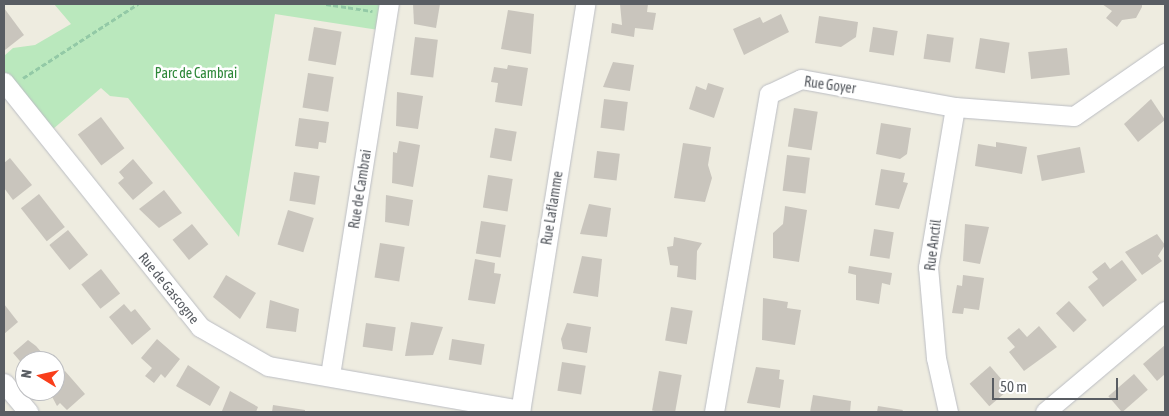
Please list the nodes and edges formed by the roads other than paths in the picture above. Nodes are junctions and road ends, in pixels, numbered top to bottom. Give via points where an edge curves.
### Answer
1 (585, 4) edge
2 (388, 8) edge
3 (1165, 54) edge
4 (6, 85) edge
5 (955, 107) junction
6 (1165, 311) edge
7 (330, 375) junction
8 (4, 383) edge
9 (520, 411) edge
10 (28, 412) edge
11 (714, 412) edge
12 (948, 412) edge
13 (1045, 412) edge

1 - 9 street, Rue Laflamme
2 - 7 street, Rue de Cambrai
3 - 5 street, Rue Goyer via 1074,116
4 - 7 street, Rue de Gascogne via 200,327 268,366
5 - 11 street, Rue Goyer via 801,79 769,94
5 - 12 street, Rue Anctil via 928,267 936,358
6 - 13 street
7 - 9 street, Rue de Gascogne
8 - 10 street

